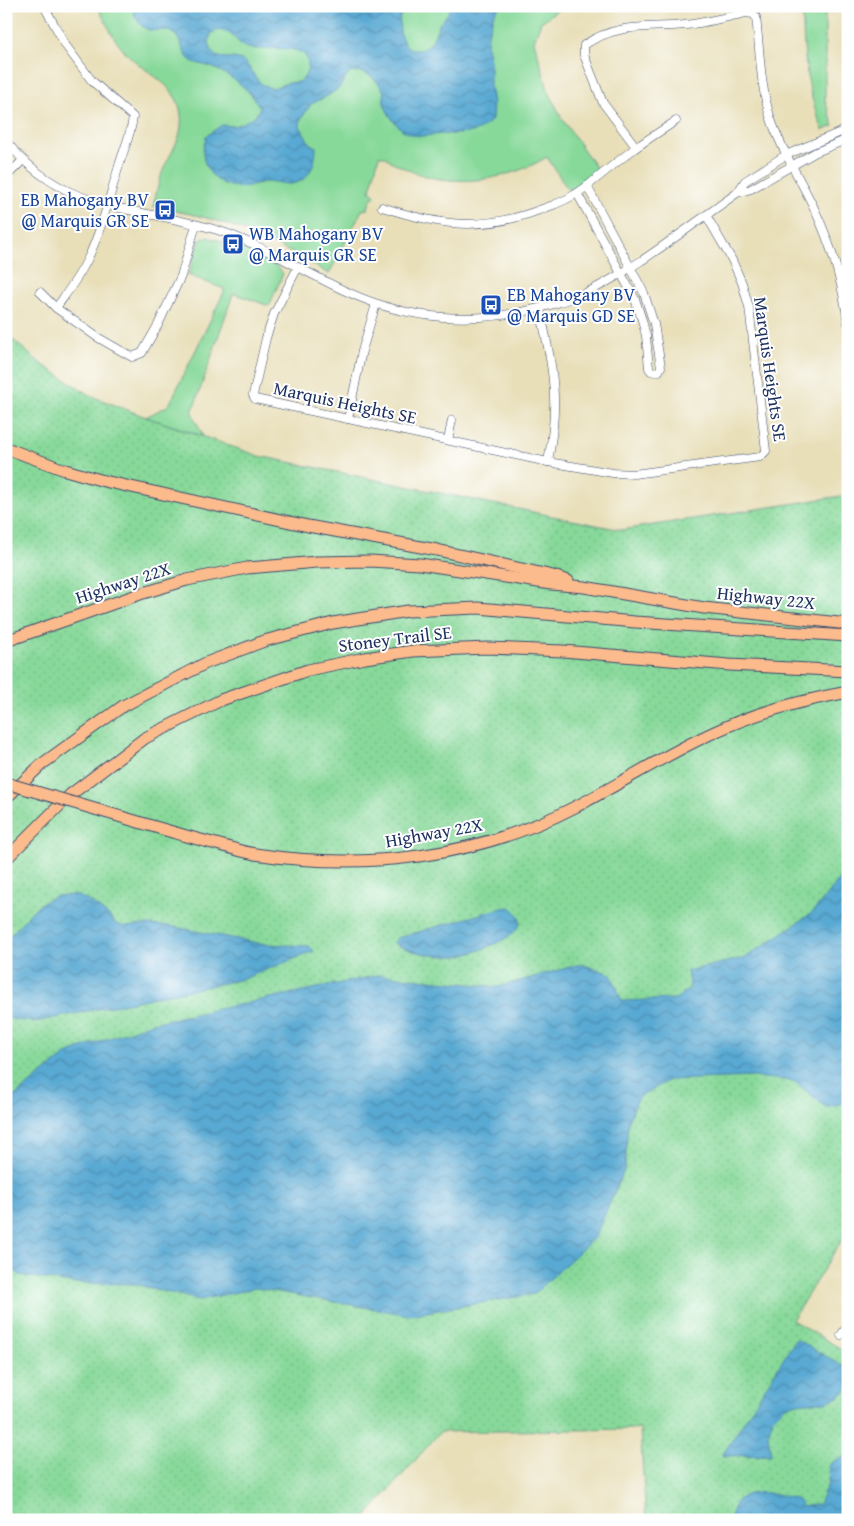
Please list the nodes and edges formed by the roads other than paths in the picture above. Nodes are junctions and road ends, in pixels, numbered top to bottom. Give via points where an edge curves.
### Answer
1 (44, 6) edge
2 (676, 121) dead end
3 (848, 129) edge
4 (848, 139) edge
5 (6, 141) edge
6 (636, 148) junction
7 (786, 155) junction
8 (23, 160) junction
9 (791, 166) junction
10 (6, 177) edge
11 (587, 186) junction
12 (577, 192) junction
13 (737, 193) junction
14 (107, 205) junction
15 (382, 207) dead end
16 (706, 215) junction
17 (196, 225) junction
18 (298, 267) junction
19 (630, 268) junction
20 (621, 274) junction
21 (40, 292) dead end
22 (376, 304) junction
23 (56, 308) junction
24 (540, 309) junction
25 (848, 324) edge
26 (348, 419) junction
27 (452, 420) dead end
28 (448, 440) junction
29 (6, 448) edge
30 (548, 462) junction
31 (584, 587) junction
32 (848, 624) edge
33 (848, 636) edge
34 (6, 642) edge
35 (848, 671) edge
36 (848, 692) edge
37 (6, 783) edge
38 (6, 798) edge
39 (6, 859) edge
40 (848, 1324) edge
41 (842, 1335) dead end

1 - 14 street via 66,46 92,81 133,117 132,130
2 - 6 street
3 - 7 street
4 - 9 street
5 - 8 street
6 - 7 street via 604,103 584,55 584,45 599,35 628,28 687,25 746,13 756,17 765,97
6 - 11 street
7 - 9 street
7 - 13 street via 745,181
8 - 10 street
8 - 14 street via 66,191
9 - 13 street via 752,189
9 - 25 street via 815,209 827,239
11 - 12 street
11 - 19 street
12 - 15 street via 558,204 519,218 483,224 435,222
12 - 20 street
13 - 16 street
14 - 17 street
14 - 23 street via 90,256 72,289
16 - 19 street
16 - 30 street, Marquis Heights SE via 732,260 749,307 766,451 760,457 634,474 613,474
17 - 18 street via 250,242
17 - 23 street via 181,276 142,354 132,357
18 - 22 street
18 - 26 street, Marquis Heights SE via 274,314 253,395 255,399
19 - 20 street
19 - 20 street via 644,293 654,324 659,371 651,372 649,368 640,312
20 - 24 street via 586,292
21 - 23 street
22 - 24 street via 456,317 498,316
22 - 26 street
24 - 30 street via 554,397
26 - 28 street, Marquis Heights SE
27 - 28 street
28 - 30 street, Marquis Heights SE
29 - 31 highway via 104,481 308,526 447,552 554,576
31 - 32 highway, Highway 22X via 704,608
31 - 34 highway, Highway 22X via 420,564 317,562 187,580
33 - 38 highway, Stoney Trail SE via 478,608 408,611 333,623 264,641 206,663 123,706 42,764
35 - 39 highway, Stoney Trail SE via 488,648 413,651 308,670 221,700 145,738 70,794
36 - 37 highway, Highway 22X, bridge via 808,700 720,729 574,808 511,835 455,850 401,859 355,862 254,854 182,836
40 - 41 street

